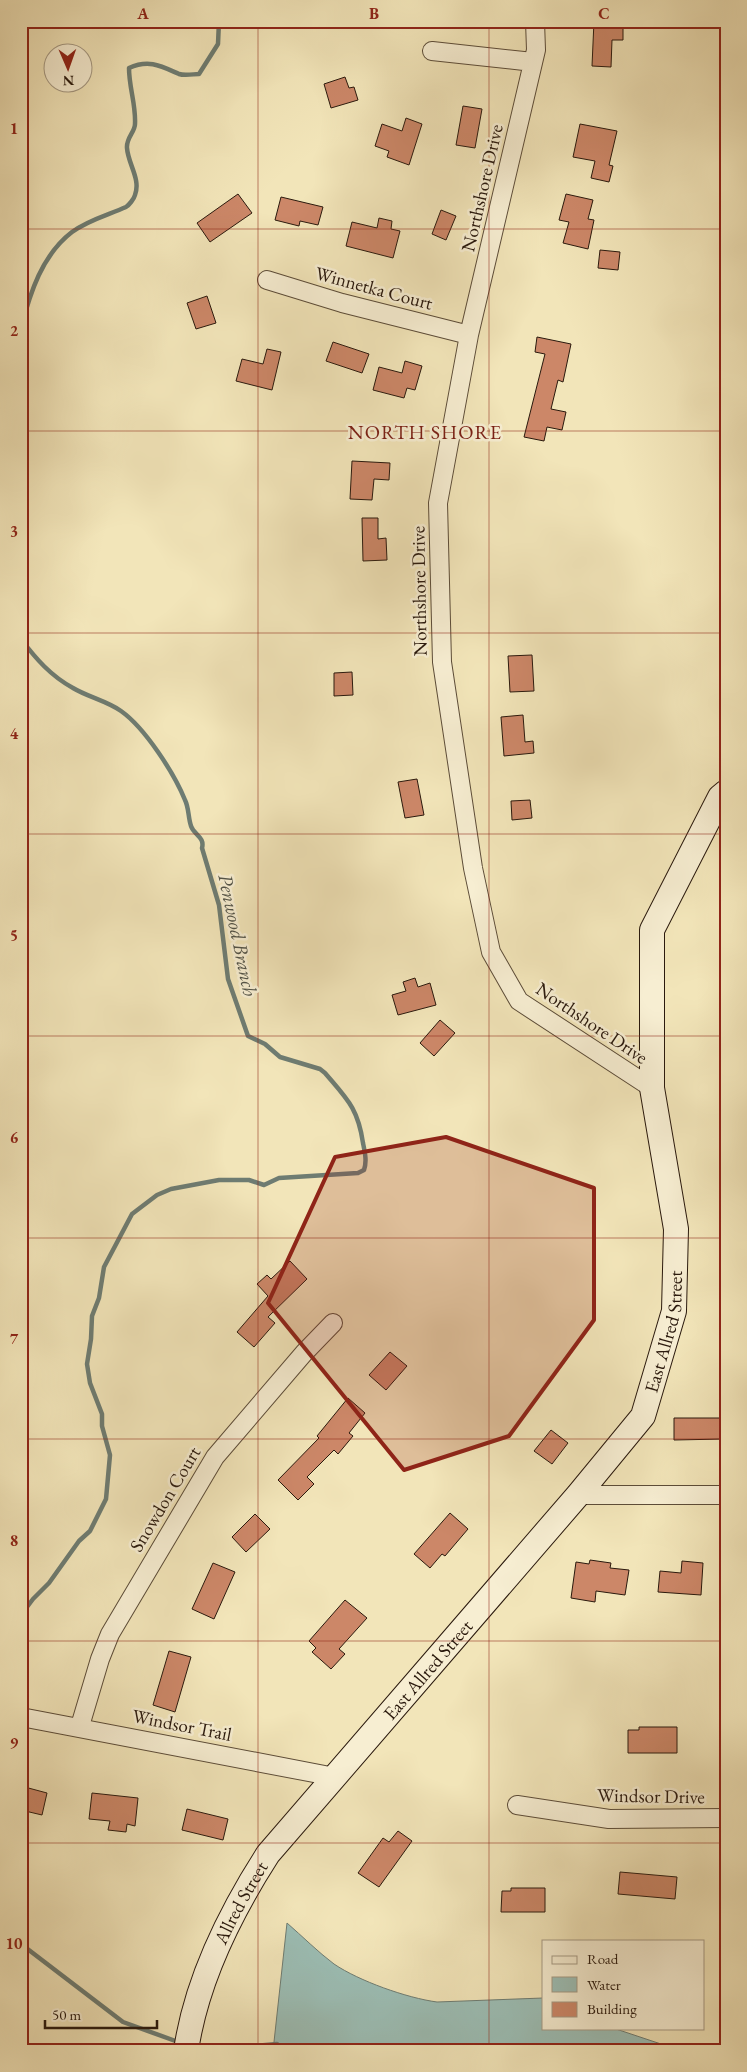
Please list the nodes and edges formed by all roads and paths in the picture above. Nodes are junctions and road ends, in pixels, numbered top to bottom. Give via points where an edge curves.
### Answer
1 (534, 21) edge
2 (432, 51) dead end
3 (533, 62) junction
4 (267, 280) dead end
5 (469, 335) junction
6 (726, 792) edge
7 (652, 1088) junction
8 (333, 1323) dead end
9 (726, 1495) edge
10 (578, 1496) junction
11 (21, 1717) edge
12 (80, 1726) junction
13 (335, 1777) junction
14 (517, 1804) dead end
15 (726, 1818) edge
16 (186, 2051) edge

1 - 3 street, Northshore Drive via 536,50
2 - 3 street
3 - 5 street, Northshore Drive
4 - 5 street, Winnetka Court
5 - 7 street, Northshore Drive via 438,503 442,662 473,868 491,952 519,1001
6 - 7 street, East Allred Street via 720,797 652,930
7 - 10 street, East Allred Street via 676,1229 674,1311 644,1416
8 - 12 street, Snowdon Court via 215,1457 192,1491 110,1634
9 - 10 street
10 - 13 street, East Allred Street
11 - 12 street, Windsor Trail
12 - 13 street, Windsor Trail
13 - 16 street, Allred Street via 268,1854 247,1886 206,1972
14 - 15 street, Windsor Drive via 609,1819

